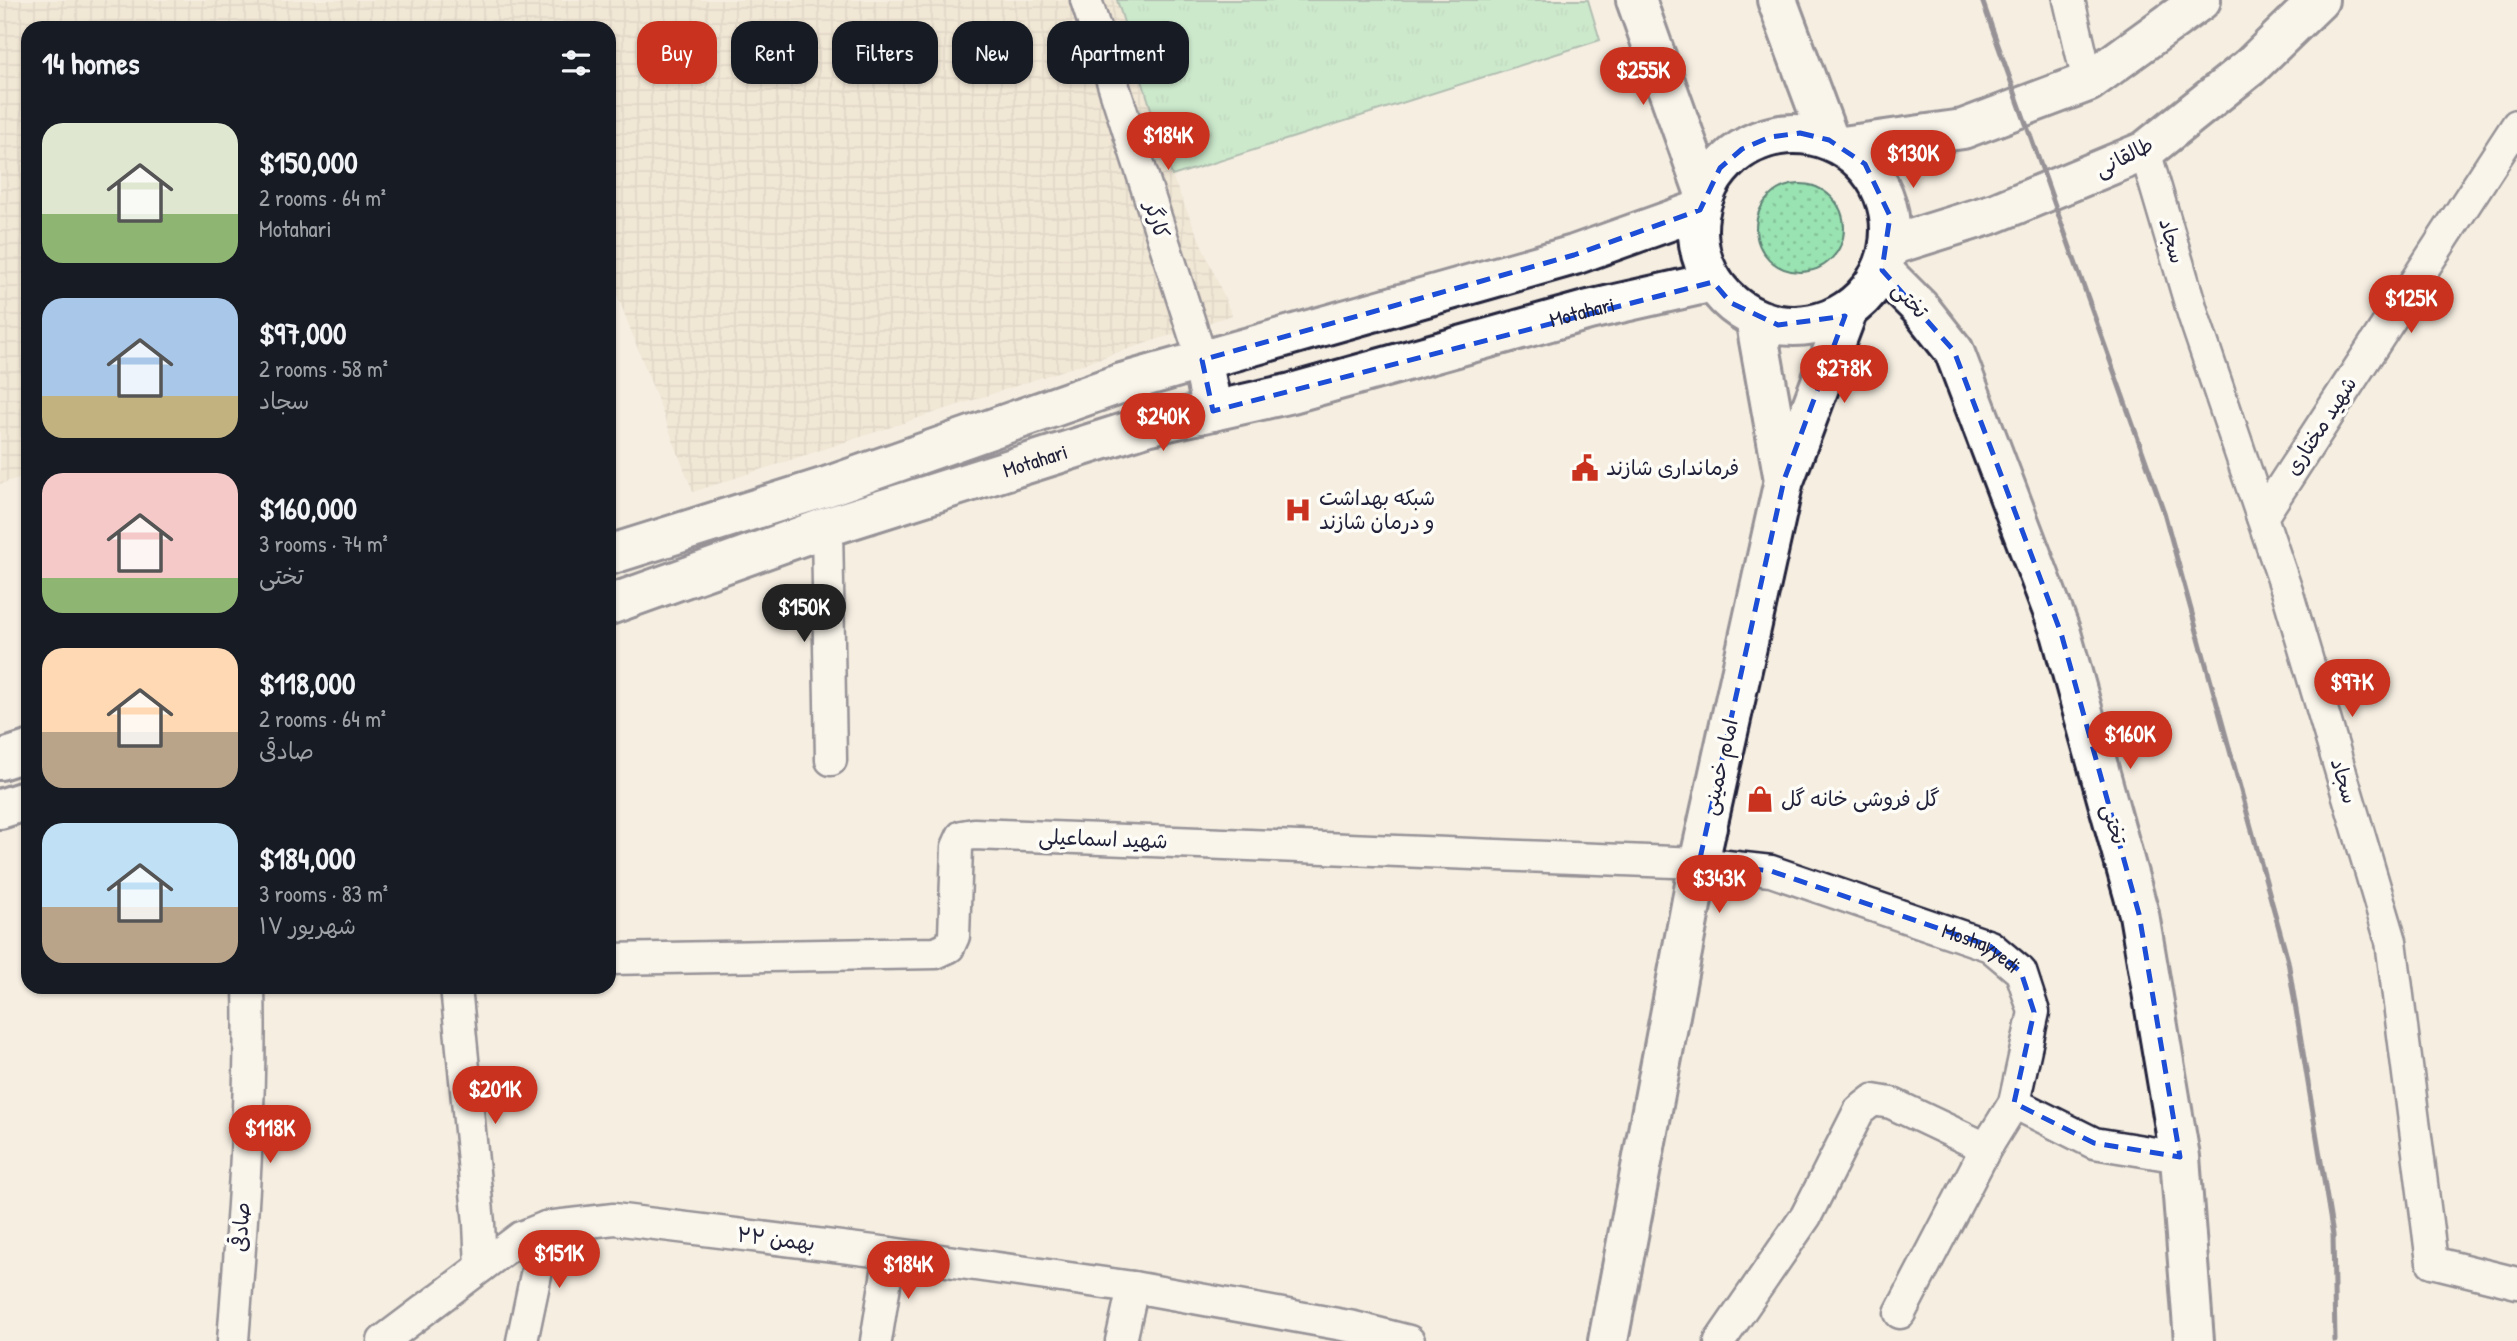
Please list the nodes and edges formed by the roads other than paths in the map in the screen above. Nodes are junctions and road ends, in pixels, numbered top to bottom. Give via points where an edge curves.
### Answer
1 (1086, 0) edge
2 (1636, 0) edge
3 (1777, 0) edge
4 (2069, 0) edge
5 (2201, 0) edge
6 (2319, 0) edge
7 (2088, 82) junction
8 (2517, 125) edge
9 (1836, 143) junction
10 (2145, 151) junction
11 (1703, 202) junction
12 (1886, 258) junction
13 (1713, 282) junction
14 (1848, 310) junction
15 (1755, 318) junction
16 (1202, 360) junction
17 (1213, 411) junction
18 (1784, 480) junction
19 (2262, 517) junction
20 (827, 527) junction
21 (616, 553) edge
22 (616, 602) edge
23 (21, 753) edge
24 (0, 760) edge
25 (831, 760) dead end
26 (21, 802) edge
27 (0, 809) edge
28 (1699, 863) junction
29 (616, 959) edge
30 (249, 994) edge
31 (457, 994) edge
32 (2014, 1103) junction
33 (1986, 1148) junction
34 (2180, 1157) junction
35 (546, 1227) junction
36 (890, 1253) junction
37 (481, 1267) junction
38 (2517, 1283) edge
39 (1132, 1287) junction
40 (1900, 1313) dead end
41 (233, 1341) edge
42 (383, 1341) edge
43 (522, 1341) edge
44 (876, 1341) edge
45 (1121, 1341) edge
46 (1409, 1341) edge
47 (1608, 1341) edge
48 (1720, 1341) edge
49 (2194, 1341) edge

1 - 16 street, کارگر
2 - 11 main road
3 - 9 main road
4 - 7 street
5 - 7 main road
6 - 10 main road, طالقانی via 2249,67
7 - 9 main road via 1963,129
8 - 19 street, شهید مختاری
9 - 11 main road via 1800,134 1770,136 1742,149 1720,168
9 - 12 main road via 1866,164 1882,188 1890,216
10 - 12 main road, طالقانی
10 - 19 street, سجاد via 2194,317
11 - 13 main road via 1698,235
11 - 16 main road, Motahari via 1574,256
12 - 14 main road via 1867,292
12 - 34 main road, تختی via 1954,351 2061,633 2139,914
13 - 15 main road via 1731,303
13 - 17 main road, Motahari via 1589,310
14 - 15 main road via 1802,326
14 - 18 main road
15 - 18 main road, امام خمینی
16 - 17 main road
16 - 21 main road, Motahari
17 - 20 main road, Motahari via 1146,426
18 - 28 main road, امام خمینی
19 - 38 street, سجاد via 2391,941 2432,1262
20 - 22 main road, Motahari
20 - 25 street
23 - 24 main road
26 - 27 main road
28 - 29 street, شهید اسماعیلی via 974,834 962,836 957,847 954,936 949,947 936,953
28 - 32 street, Moshayyedi via 1771,871 1990,946 2021,972 2034,1012
28 - 47 main road, امام خمینی
30 - 41 street, صادقی
31 - 37 street
32 - 33 street, Moshayyedi
32 - 34 street via 2094,1143
33 - 40 street, Moshayyedi
33 - 48 street via 1891,1103 1873,1100 1859,1111 1806,1216
34 - 49 main road, تختی
35 - 36 street, ۲۲ بهمن via 614,1219
35 - 37 street, ۲۲ بهمن via 521,1237
35 - 43 street
36 - 39 street, ۲۲ بهمن
36 - 44 street
37 - 42 street, ۲۲ بهمن
39 - 45 street
39 - 46 street, ۲۲ بهمن

